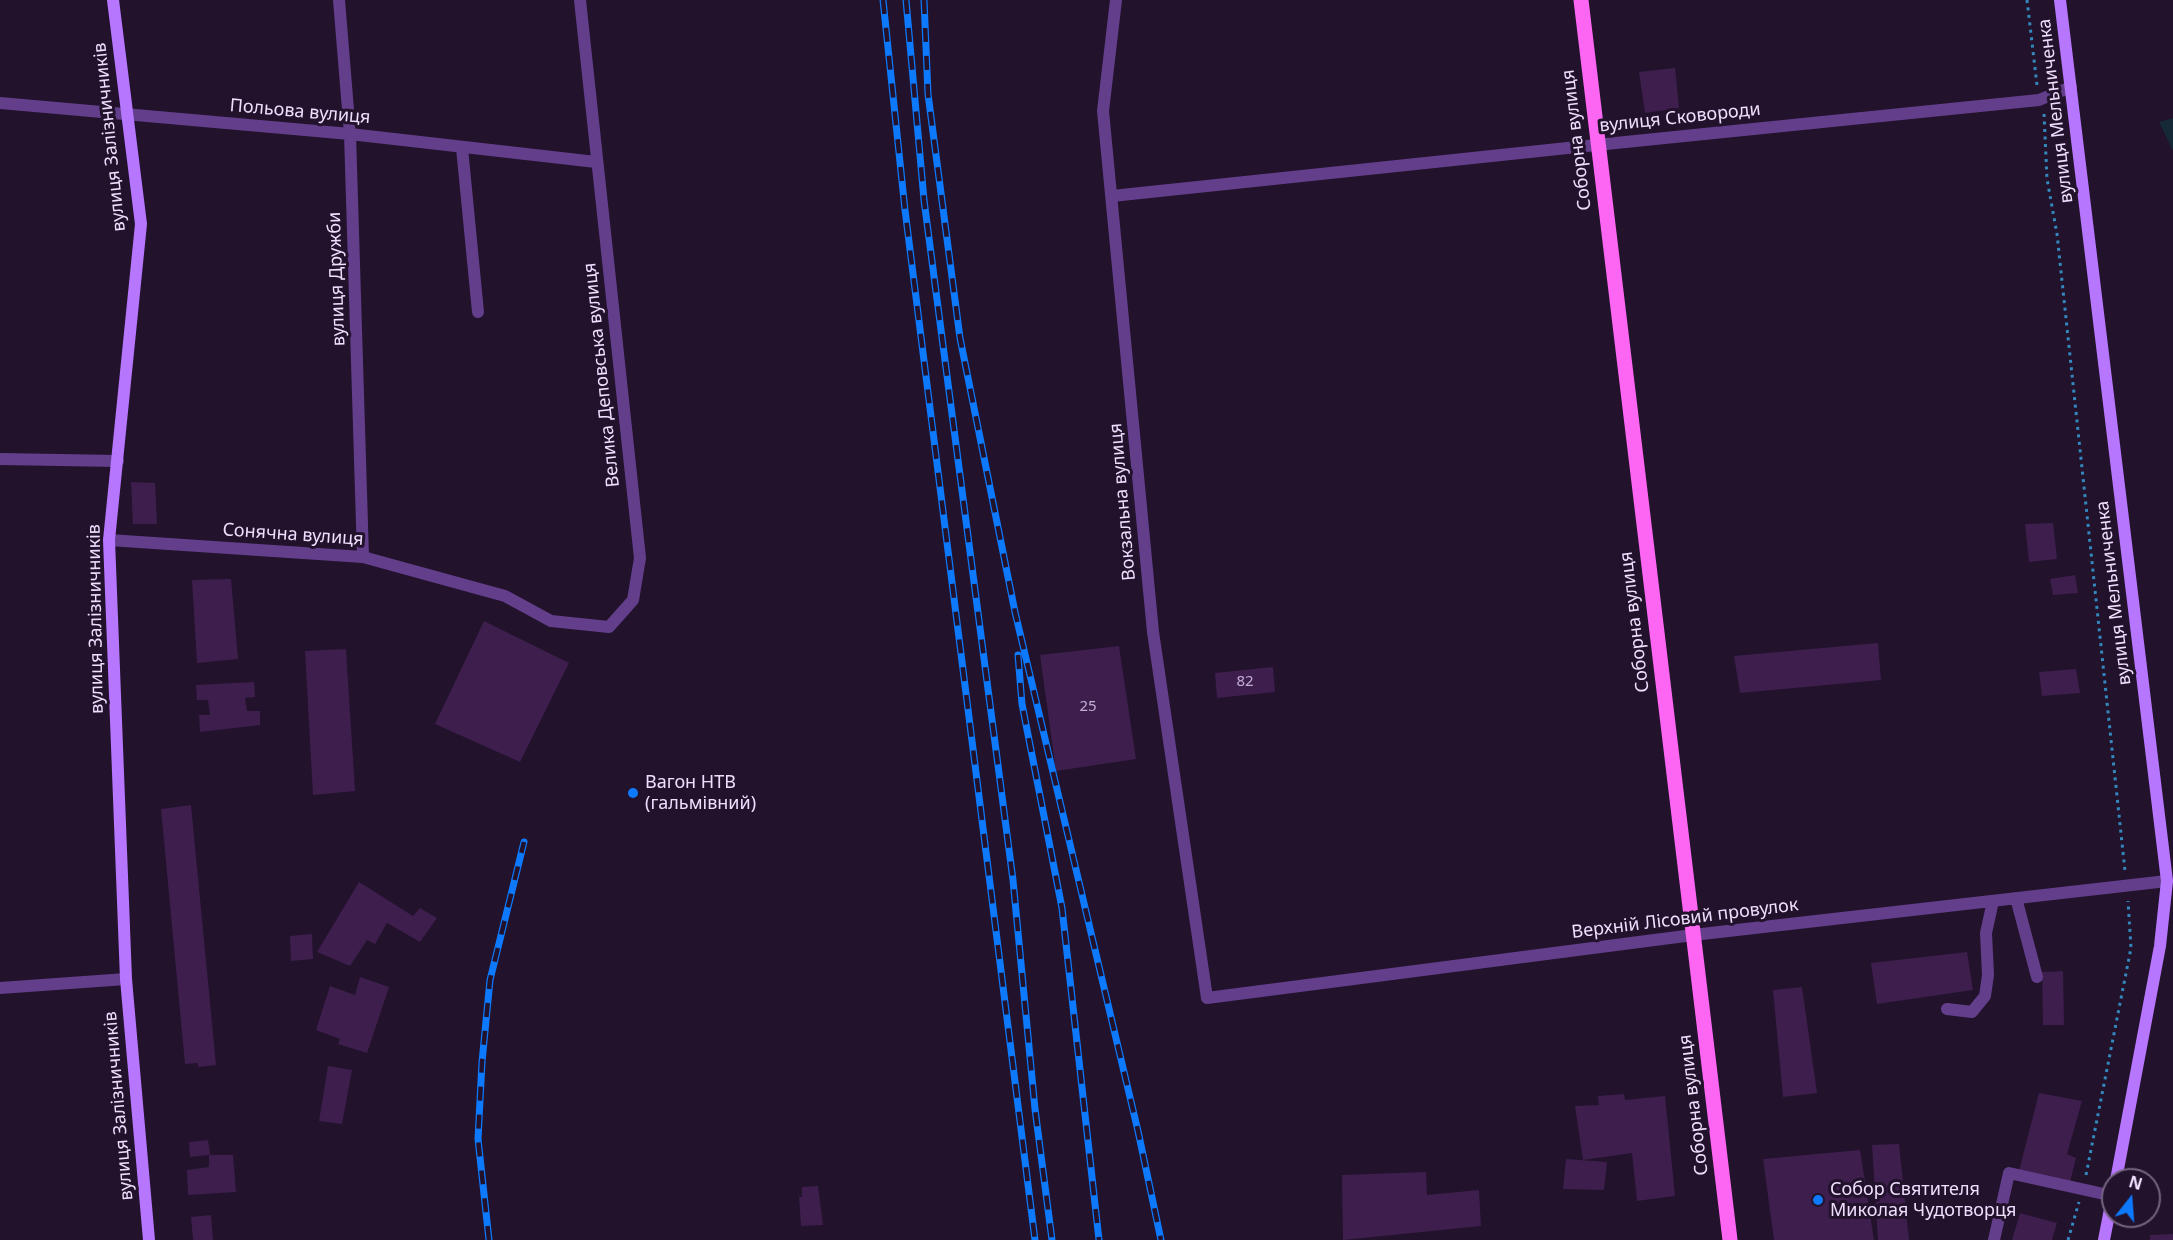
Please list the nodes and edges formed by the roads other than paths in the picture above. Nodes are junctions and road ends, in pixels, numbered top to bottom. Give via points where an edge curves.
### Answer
1 (113, 0) edge
2 (339, 0) edge
3 (580, 0) edge
4 (1116, 0) edge
5 (1581, 0) edge
6 (2060, 0) edge
7 (2071, 87) junction
8 (0, 103) edge
9 (127, 114) junction
10 (350, 134) junction
11 (1596, 145) junction
12 (462, 148) junction
13 (596, 162) junction
14 (1112, 196) junction
15 (478, 312) dead end
16 (0, 459) edge
17 (118, 460) junction
18 (109, 540) junction
19 (363, 557) junction
20 (505, 596) joint
21 (2167, 881) junction
22 (2016, 898) junction
23 (1993, 900) junction
24 (2168, 926) edge
25 (1693, 935) junction
26 (2037, 977) dead end
27 (126, 979) junction
28 (0, 988) edge
29 (1207, 998) joint
30 (1947, 1009) dead end
31 (2118, 1168) edge
32 (2101, 1193) edge
33 (149, 1240) edge
34 (1730, 1240) edge
35 (1994, 1240) edge

1 - 9 main road, вулиця Залізничників
2 - 10 street, вулиця Дружби
3 - 13 street, Велика Деповська вулиця
4 - 14 street, Вокзальна вулиця via 1103,111
5 - 11 main road, Соборна вулиця
6 - 7 main road, вулиця Мельниченка
7 - 11 street, вулиця Сковороди via 2039,100
7 - 21 main road, вулиця Мельниченка
8 - 9 street, Польова вулиця
9 - 10 street, Польова вулиця
9 - 17 main road, вулиця Залізничників via 141,224
10 - 12 street, Польова вулиця
10 - 19 street, вулиця Дружби
11 - 14 street, вулиця Сковороди
11 - 25 main road, Соборна вулиця
12 - 13 street, Польова вулиця
12 - 15 street
13 - 20 street, Велика Деповська вулиця via 640,558 633,600 609,627 551,621
14 - 29 street, Вокзальна вулиця via 1153,632
16 - 17 street
17 - 18 main road, вулиця Залізничників
18 - 19 street, Сонячна вулиця
18 - 27 main road, вулиця Залізничників
19 - 20 street, Сонячна вулиця
21 - 22 street, Верхній Лісовий провулок
21 - 24 main road, вулиця Мельниченка
22 - 23 street, Верхній Лісовий провулок
22 - 26 street
23 - 25 street, Верхній Лісовий провулок
23 - 30 street via 1986,933 1985,996 1972,1012
24 - 31 main road, вулиця Мельниченка
25 - 29 street, Верхній Лісовий провулок
25 - 34 main road, Соборна вулиця
27 - 28 street
27 - 33 main road, вулиця Залізничників
32 - 35 street via 2008,1173

